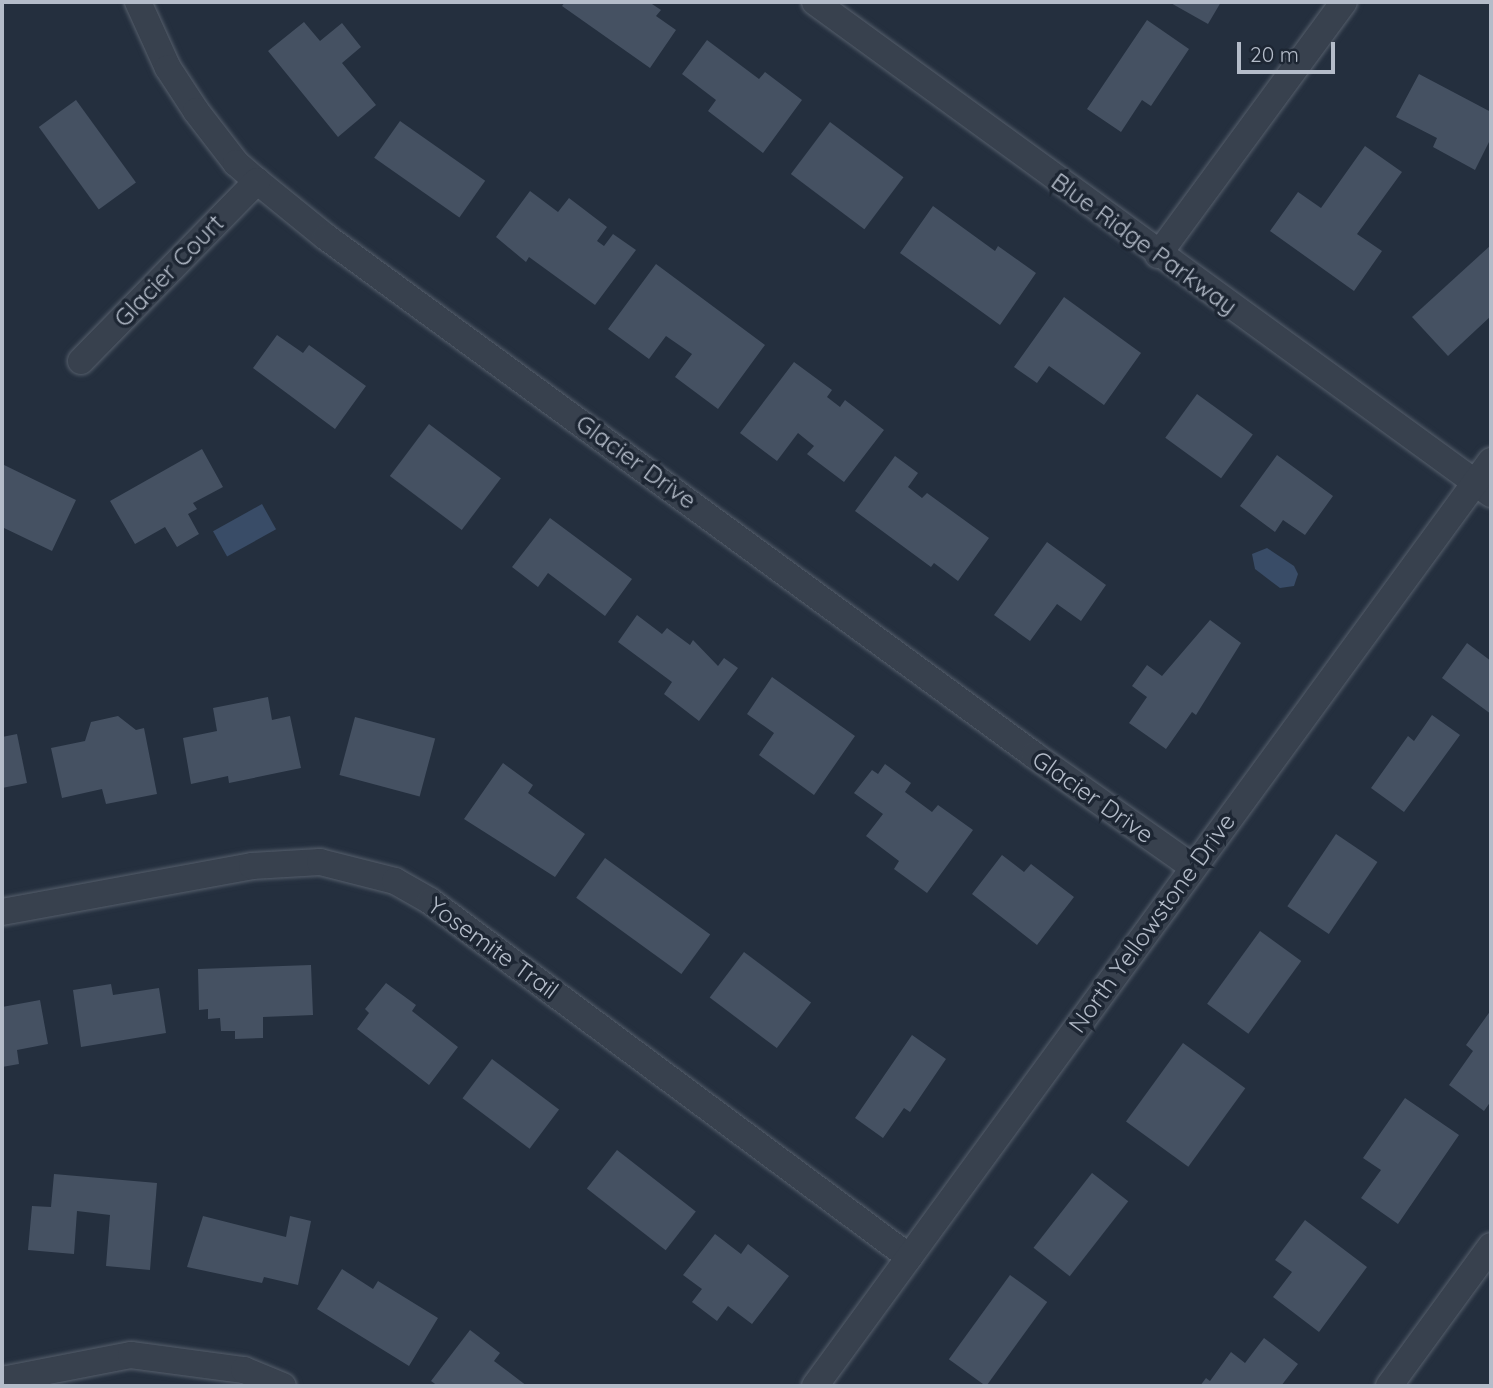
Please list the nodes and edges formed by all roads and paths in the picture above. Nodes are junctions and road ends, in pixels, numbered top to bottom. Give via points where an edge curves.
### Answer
1 (138, 2) edge
2 (815, 2) edge
3 (1344, 2) edge
4 (257, 181) junction
5 (1158, 255) junction
6 (80, 362) dead end
7 (1491, 461) edge
8 (1483, 488) edge
9 (1193, 867) junction
10 (2, 912) edge
11 (1491, 1246) edge
12 (909, 1257) junction
13 (2, 1380) edge
14 (283, 1386) edge
15 (815, 1386) edge
16 (1389, 1386) edge

1 - 4 street, Glacier Drive via 168,68 196,111 236,163
2 - 5 street, Blue Ridge Parkway
3 - 5 street
4 - 6 street, Glacier Court
4 - 9 street, Glacier Drive via 326,237
5 - 8 street, Blue Ridge Parkway
7 - 8 street, North Yellowstone Drive
8 - 9 street, North Yellowstone Drive
9 - 12 street, North Yellowstone Drive
10 - 12 street, Yosemite Trail via 252,866 320,862 395,881 430,901
11 - 16 street
12 - 15 street, North Yellowstone Drive
13 - 14 street via 131,1355 222,1365

